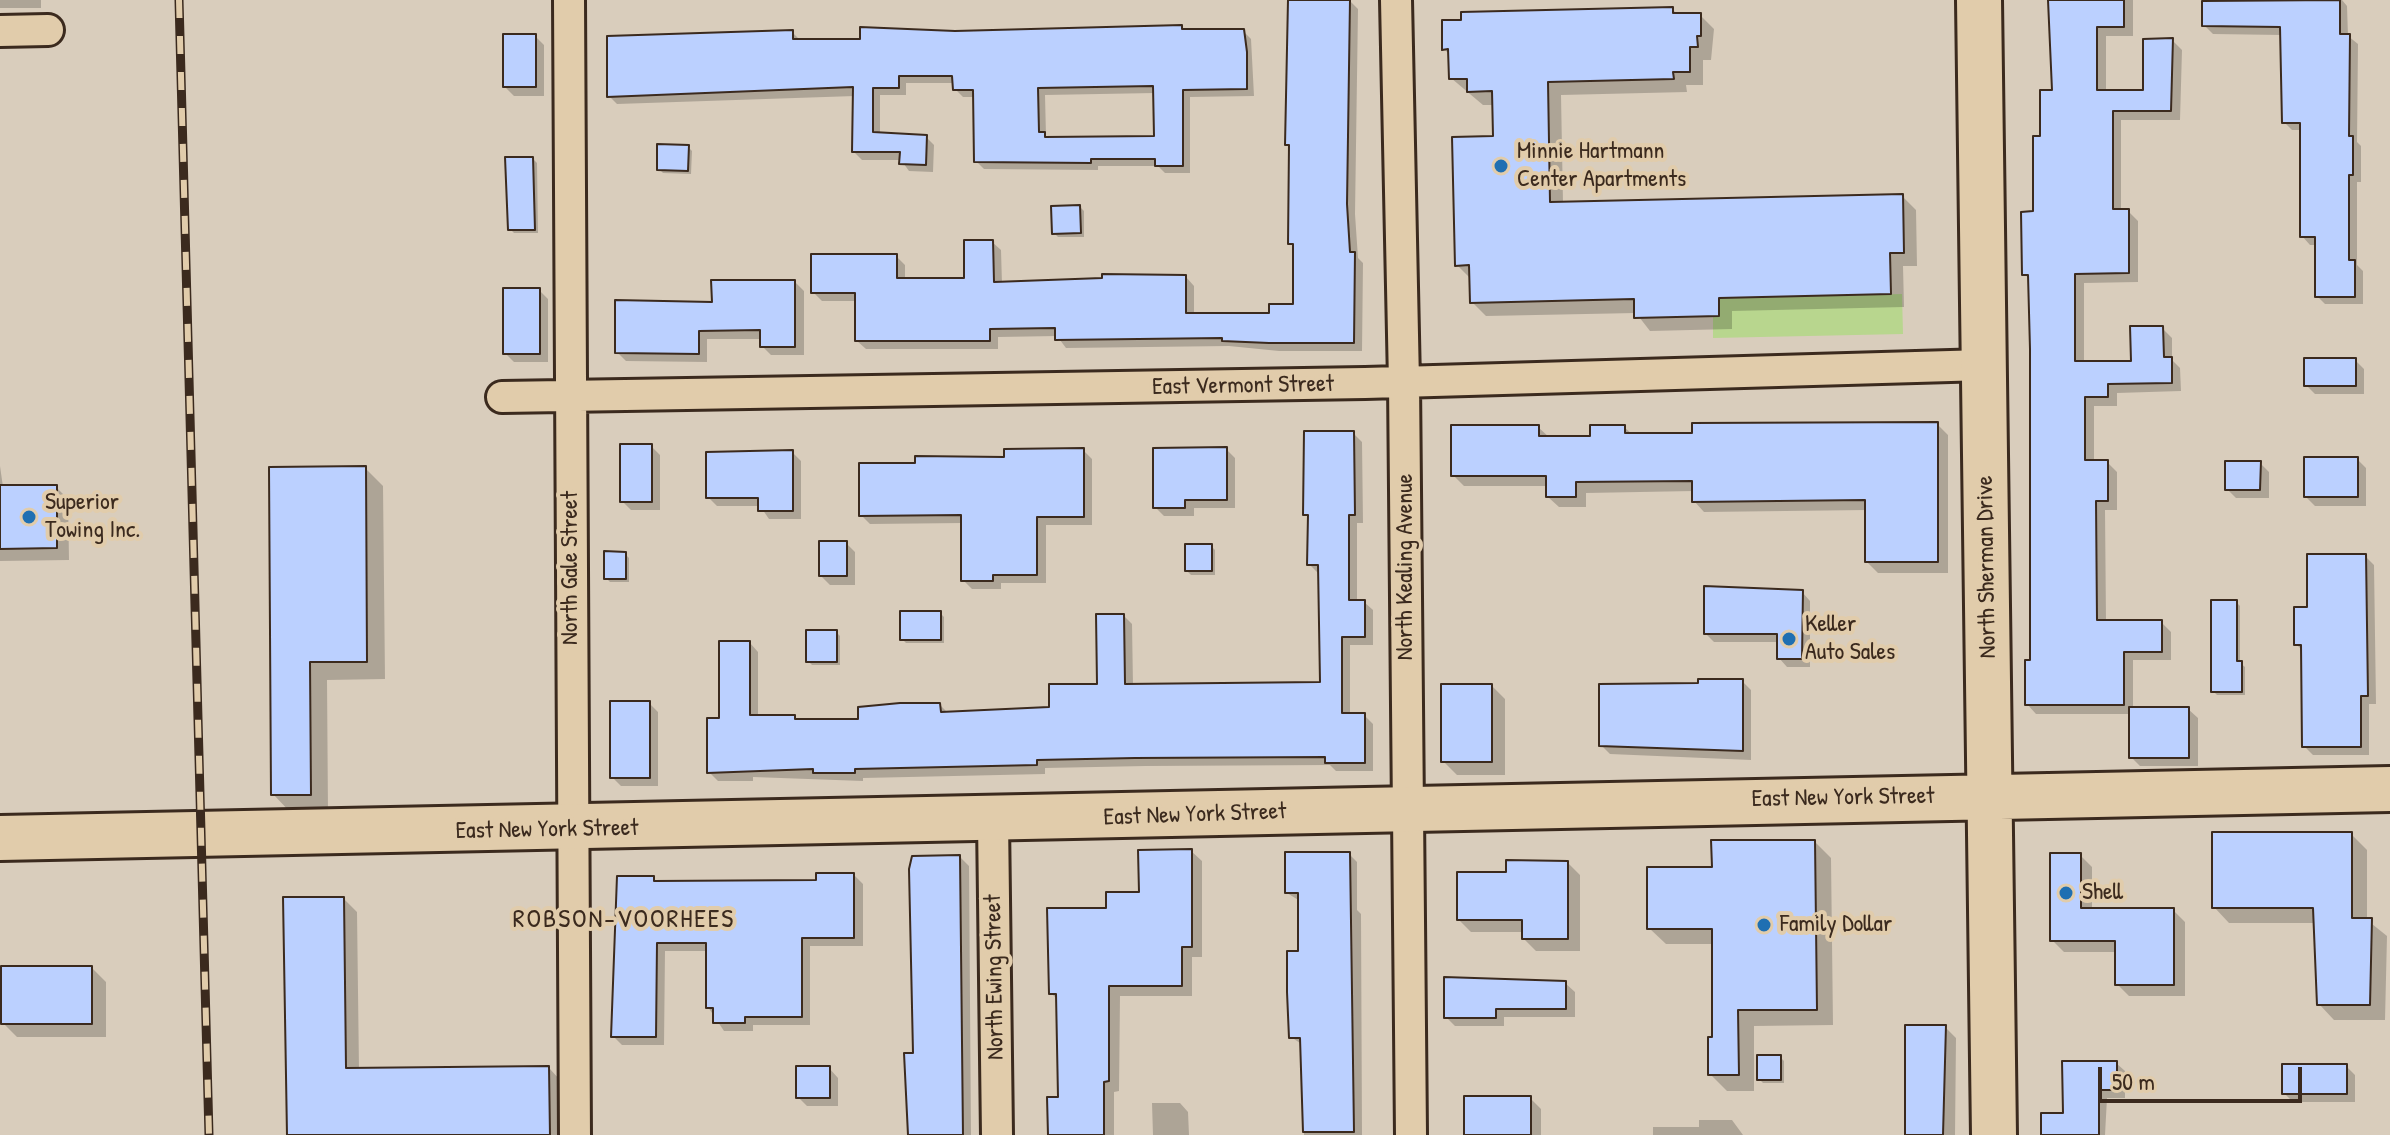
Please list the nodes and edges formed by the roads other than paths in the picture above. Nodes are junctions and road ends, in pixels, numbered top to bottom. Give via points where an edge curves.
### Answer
1 (569, 0) edge
2 (1396, 0) edge
3 (1979, 0) edge
4 (48, 30) dead end
5 (0, 31) edge
6 (1985, 365) junction
7 (1404, 382) junction
8 (502, 397) dead end
9 (570, 398) junction
10 (2390, 789) edge
11 (1990, 795) junction
12 (1408, 809) junction
13 (993, 820) junction
14 (572, 830) junction
15 (0, 838) edge
16 (575, 1135) edge
17 (997, 1135) edge
18 (1411, 1135) edge
19 (1994, 1135) edge

1 - 9 street, North Gale Street
2 - 7 street, North Kealing Avenue
3 - 6 main road, North Sherman Drive
4 - 5 street
6 - 7 street, East Vermont Street
6 - 11 main road, North Sherman Drive
7 - 9 street, East Vermont Street
7 - 12 street, North Kealing Avenue
8 - 9 street, East Vermont Street
9 - 14 street, North Gale Street
10 - 11 main road, East New York Street
11 - 12 main road, East New York Street
11 - 19 main road, North Sherman Drive
12 - 13 main road, East New York Street
12 - 18 street, North Kealing Avenue
13 - 14 main road, East New York Street
13 - 17 street, North Ewing Street
14 - 15 main road, East New York Street
14 - 16 street, North Gale Street

